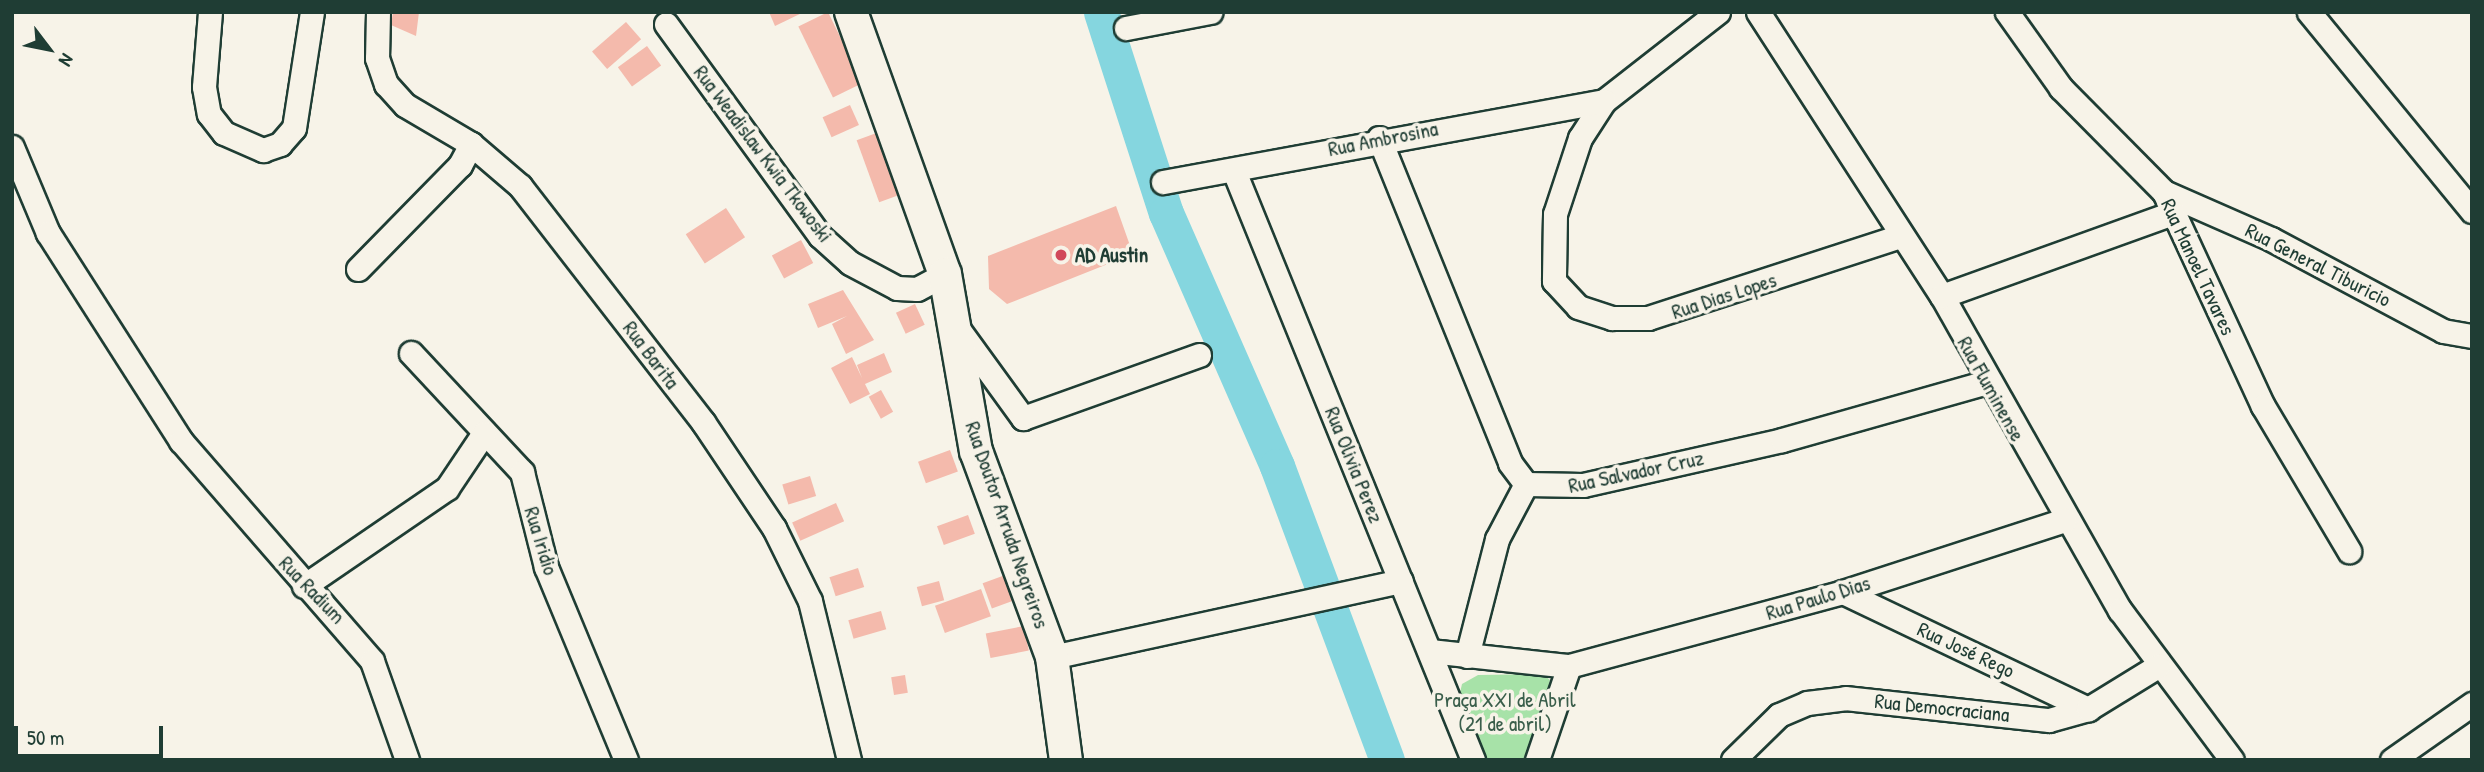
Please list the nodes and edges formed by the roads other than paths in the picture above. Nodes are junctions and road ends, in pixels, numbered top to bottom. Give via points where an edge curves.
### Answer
1 (210, 12) edge
2 (312, 12) edge
3 (378, 12) edge
4 (851, 12) edge
5 (1210, 12) edge
6 (1718, 12) edge
7 (1758, 12) edge
8 (2007, 12) edge
9 (2309, 12) edge
10 (666, 24) dead end
11 (1126, 29) dead end
12 (1604, 101) junction
13 (1379, 138) junction
14 (471, 144) junction
15 (12, 147) edge
16 (1234, 171) junction
17 (1163, 182) dead end
18 (2168, 202) junction
19 (2472, 211) edge
20 (1900, 236) junction
21 (358, 269) dead end
22 (945, 274) junction
23 (1942, 296) junction
24 (957, 327) junction
25 (2472, 336) edge
26 (411, 353) dead end
27 (1199, 355) dead end
28 (1987, 382) junction
29 (484, 433) junction
30 (1526, 484) junction
31 (2064, 520) junction
32 (2349, 551) dead end
33 (1401, 582) junction
34 (303, 586) junction
35 (1843, 592) junction
36 (1430, 651) junction
37 (1467, 656) junction
38 (1052, 657) junction
39 (1569, 666) junction
40 (2158, 666) junction
41 (2472, 704) edge
42 (2088, 709) junction
43 (407, 760) edge
44 (626, 760) edge
45 (849, 760) edge
46 (1066, 760) edge
47 (1473, 760) edge
48 (1537, 760) edge
49 (1733, 760) edge
50 (2232, 760) edge
51 (2392, 760) edge

1 - 2 street via 204,87 209,114 224,133 263,150 280,144 294,128
3 - 14 street, Rua Barita via 377,58 386,84 405,106
4 - 22 street, Rua Doutor Arruda Negreiros
5 - 11 street
6 - 12 street, Rua Dias Lopes
7 - 20 street, Rua Fluminense
8 - 18 street, Rua Manoel Tavares via 2061,88
9 - 19 street
10 - 22 street, Rua Weadislaw Kwia Tkowoski via 830,246 897,288 917,289
12 - 13 street, Rua Ambrosina
12 - 20 street, Rua Dias Lopes via 1565,176 1550,248 1554,281 1578,307 1612,318 1689,310
13 - 16 street, Rua Ambrosina
13 - 30 street via 1510,463
14 - 21 street via 460,165
14 - 45 street, Rua Barita via 540,209 703,422 774,528 810,601
15 - 34 street, Rua Radium via 48,233 181,441
16 - 17 street, Rua Ambrosina
16 - 33 street, Rua Olivia Perez
18 - 23 street
18 - 25 street, Rua General Tiburicio via 2271,239 2443,331
18 - 32 street, Rua Manoel Tavares via 2263,406
20 - 23 street, Rua Fluminense
22 - 24 street, Rua Doutor Arruda Negreiros
23 - 28 street, Rua Fluminense
24 - 27 street via 1023,418
24 - 38 street, Rua Doutor Arruda Negreiros via 976,451
26 - 29 street, Rua Iridio
28 - 30 street, Rua Salvador Cruz via 1782,440 1583,485
28 - 31 street, Rua Fluminense
29 - 34 street via 447,488
29 - 44 street, Rua Iridio via 522,472 546,567
30 - 37 street via 1497,539
31 - 35 street, Rua Paulo Dias
31 - 40 street, Rua Fluminense
33 - 36 street, Rua Olivia Perez
33 - 38 street
34 - 43 street, Rua Radium via 348,627 372,661
35 - 39 street, Rua Paulo Dias
35 - 42 street, Rua José Rego
36 - 37 street, Rua Paulo Dias
36 - 47 street, Rua Olivia Perez
37 - 39 street, Rua Paulo Dias
38 - 46 street, Rua Doutor Arruda Negreiros
39 - 48 street
40 - 42 street, Rua Democraciana
40 - 50 street, Rua Fluminense
41 - 51 street
42 - 49 street, Rua Democraciana via 2049,720 1845,698 1807,703 1779,715

